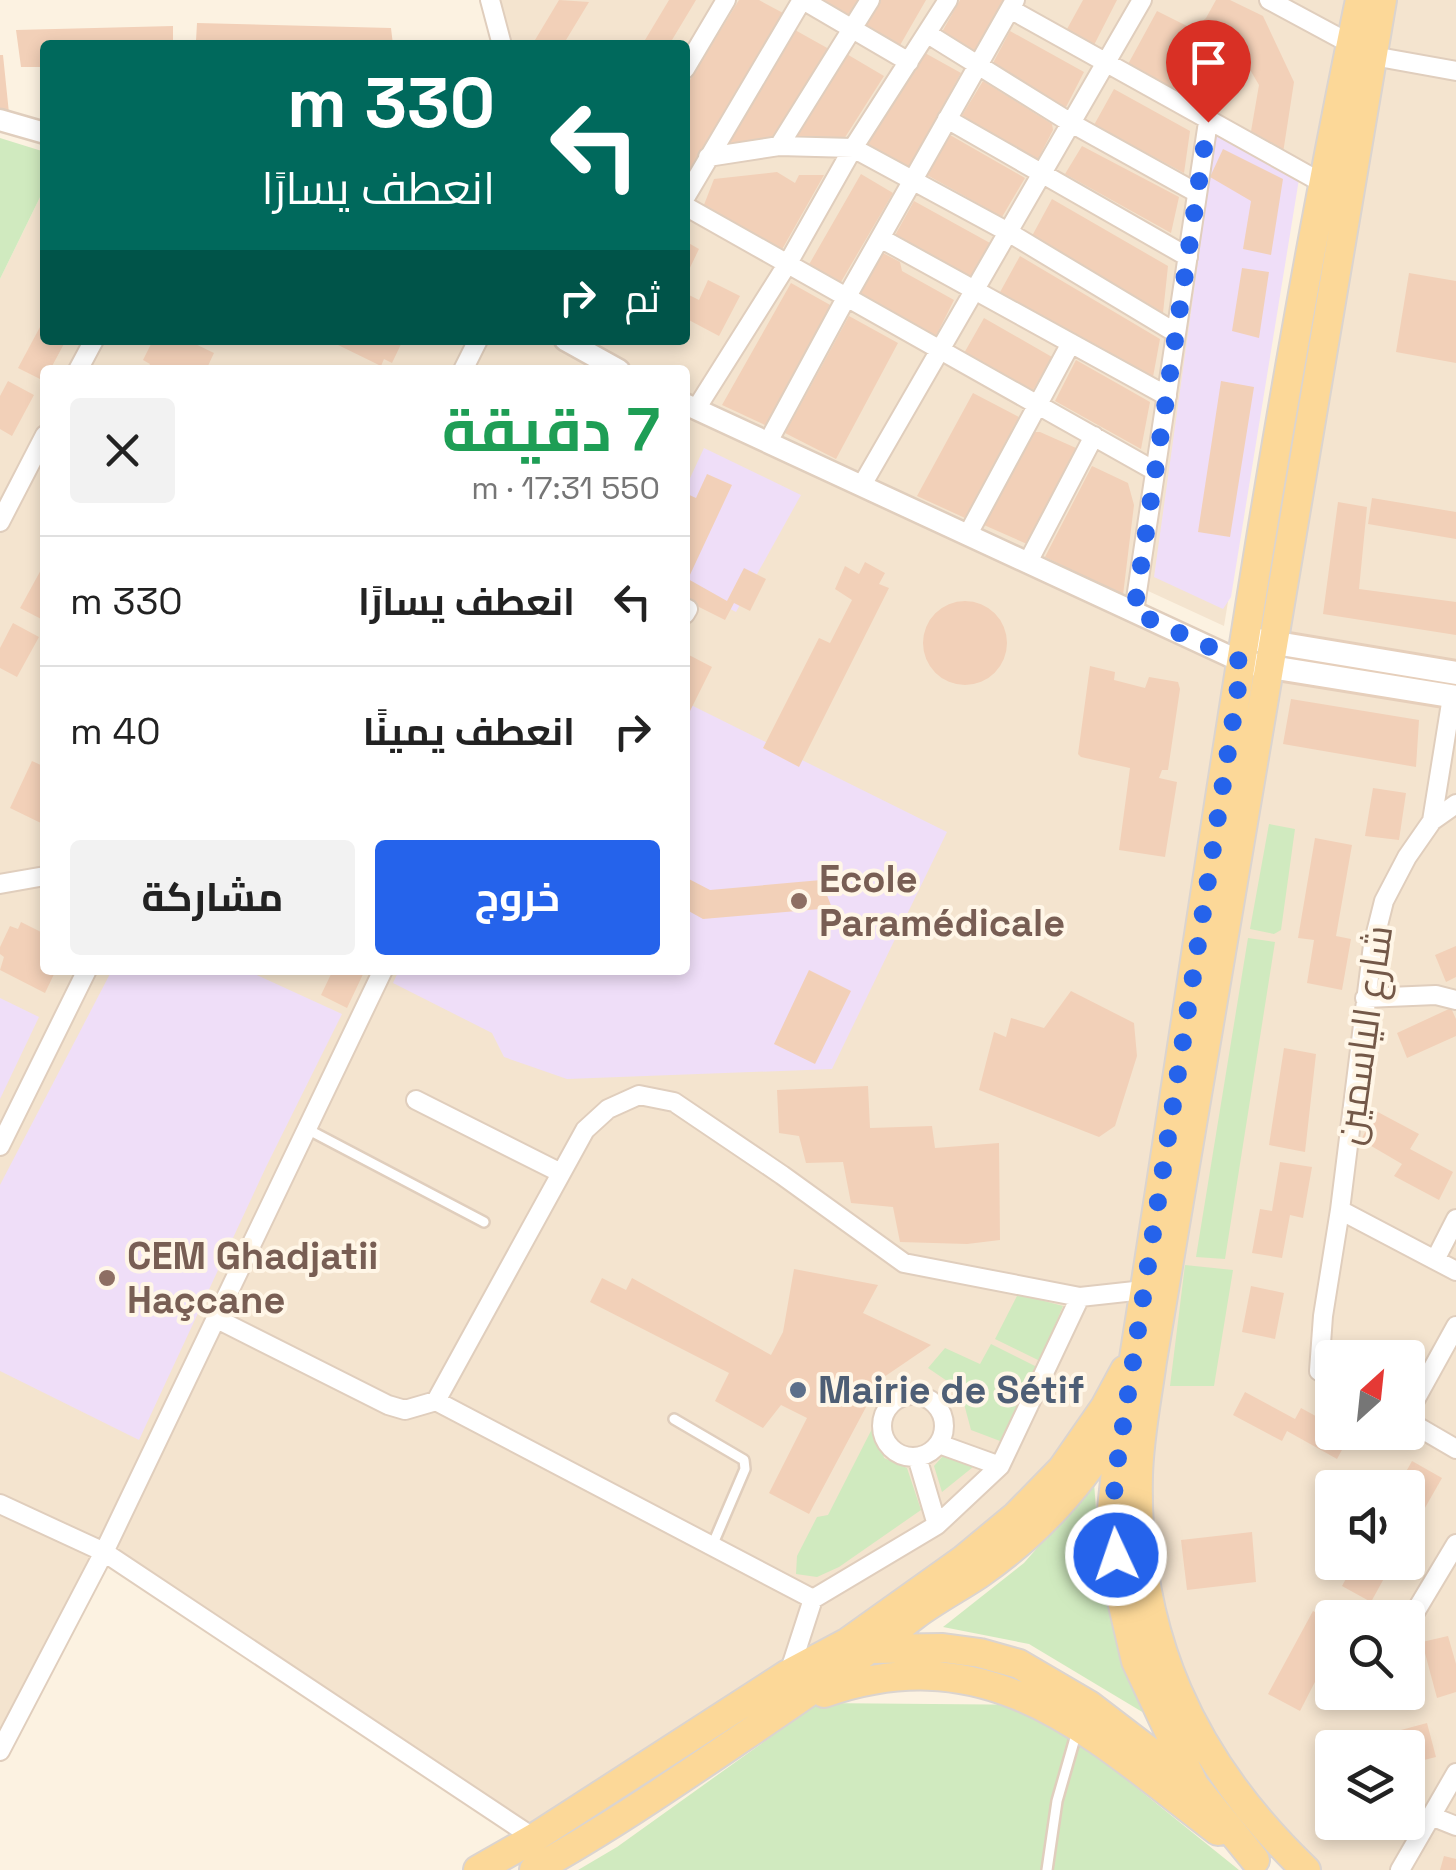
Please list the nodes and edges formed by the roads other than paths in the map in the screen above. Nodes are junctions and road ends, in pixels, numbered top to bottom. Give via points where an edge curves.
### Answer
1 (490, 0) edge
2 (726, 0) edge
3 (802, 0) edge
4 (870, 0) edge
5 (948, 0) edge
6 (1142, 0) edge
7 (1268, 0) edge
8 (1360, 0) edge
9 (1382, 0) edge
10 (1012, 4) edge
11 (852, 28) junction
12 (928, 34) junction
13 (501, 40) edge
14 (1362, 51) junction
15 (690, 61) edge
16 (909, 62) junction
17 (1105, 63) junction
18 (979, 64) junction
19 (1456, 71) edge
20 (947, 119) junction
21 (0, 120) edge
22 (1071, 122) junction
23 (1208, 122) junction
24 (40, 132) edge
25 (780, 146) junction
26 (853, 148) junction
27 (708, 157) junction
28 (1042, 173) junction
29 (913, 179) junction
30 (1324, 184) junction
31 (690, 189) edge
32 (1198, 192) junction
33 (690, 209) edge
34 (1008, 232) junction
35 (880, 238) junction
36 (1188, 257) junction
37 (788, 263) junction
38 (975, 290) junction
39 (846, 298) junction
40 (1176, 333) junction
41 (1072, 343) junction
42 (573, 345) edge
43 (939, 352) junction
44 (610, 365) edge
45 (1166, 396) junction
46 (1038, 405) junction
47 (690, 406) edge
48 (1094, 436) junction
49 (768, 442) junction
50 (40, 445) edge
51 (1155, 470) junction
52 (862, 485) junction
53 (0, 522) edge
54 (968, 534) junction
55 (1028, 562) junction
56 (1134, 612) junction
57 (1244, 650) junction
58 (1273, 656) junction
59 (1456, 673) edge
60 (1454, 697) edge
61 (1456, 804) edge
62 (1432, 822) junction
63 (40, 877) edge
64 (0, 884) edge
65 (85, 975) edge
66 (380, 975) edge
67 (1366, 998) junction
68 (1456, 1000) edge
69 (416, 1100) dead end
70 (307, 1129) junction
71 (0, 1146) edge
72 (562, 1173) junction
73 (1340, 1210) junction
74 (1456, 1220) edge
75 (484, 1222) dead end
76 (1435, 1260) junction
77 (1456, 1272) edge
78 (1144, 1290) junction
79 (1080, 1296) junction
80 (217, 1319) junction
81 (1456, 1326) edge
82 (1321, 1340) edge
83 (1143, 1356) junction
84 (1425, 1382) edge
85 (436, 1401) junction
86 (1127, 1405) junction
87 (674, 1419) dead end
88 (1425, 1431) edge
89 (939, 1444) junction
90 (1456, 1449) edge
91 (917, 1457) junction
92 (1000, 1466) junction
93 (0, 1504) edge
94 (937, 1526) junction
95 (1456, 1544) edge
96 (712, 1546) junction
97 (104, 1552) junction
98 (813, 1599) junction
99 (1422, 1600) edge
100 (874, 1648) junction
101 (788, 1674) junction
102 (790, 1706) junction
103 (1078, 1725) junction
104 (0, 1751) edge
105 (1456, 1773) edge
106 (1194, 1785) junction
107 (1431, 1816) junction
108 (1456, 1826) edge
109 (1268, 1832) junction
110 (534, 1838) junction
111 (1261, 1865) edge
112 (478, 1870) edge
113 (534, 1870) edge
114 (1047, 1870) edge
115 (1306, 1870) edge
116 (1400, 1870) edge

1 - 13 street
2 - 15 street
3 - 11 street
3 - 27 street
4 - 11 street
5 - 12 street
6 - 17 street
7 - 14 street
8 - 14 main road
9 - 14 main road
10 - 17 street
10 - 18 street
11 - 16 street
11 - 25 street
12 - 16 street
12 - 18 street
14 - 19 street
14 - 30 main road
14 - 58 main road
16 - 26 street
17 - 22 street
17 - 23 street
18 - 20 street
18 - 22 street
20 - 28 street
20 - 29 street
21 - 24 street
22 - 28 street
22 - 32 street
23 - 30 street
23 - 32 street
25 - 26 street
25 - 27 street
26 - 29 street
26 - 37 street
27 - 31 street
28 - 34 street
28 - 36 street
29 - 34 street
29 - 35 street
30 - 57 main road
32 - 36 street
33 - 37 street
34 - 38 street
34 - 40 street
35 - 38 street
35 - 39 street
36 - 40 street
37 - 39 street
37 - 47 street
38 - 41 street
38 - 43 street
39 - 43 street
39 - 49 street
40 - 45 street
41 - 45 street
41 - 46 street
42 - 44 street
43 - 46 street
43 - 52 street
45 - 51 street
46 - 48 street
46 - 54 street
47 - 49 street
48 - 51 street
48 - 55 street
49 - 52 street
50 - 53 street
51 - 56 street
52 - 54 street
54 - 55 street
55 - 56 street
56 - 57 street via 1211,649
57 - 58 main road
57 - 78 main road
58 - 59 main road
58 - 60 main road
58 - 83 main road
60 - 62 street, شارع الياسمين
61 - 62 street
62 - 67 street, شارع الياسمين via 1384,902
63 - 64 street
65 - 71 street
66 - 70 street
67 - 68 street via 1436,994
67 - 73 street, شارع الياسمين
69 - 72 street
70 - 75 lane
70 - 80 street
72 - 79 street via 585,1130 608,1109 639,1095 674,1102 904,1263
72 - 85 street
73 - 76 street
73 - 82 street, شارع الياسمين
74 - 76 street
76 - 77 street
78 - 79 street
78 - 83 main road
79 - 92 street
80 - 85 street via 388,1405 406,1410
80 - 97 street
81 - 84 street
83 - 86 main road
83 - 101 main road via 1062,1469 1016,1516 848,1642
83 - 109 main road via 1138,1471 1144,1588 1155,1638 1218,1767
85 - 96 street
86 - 100 main road via 1101,1454 1042,1521
86 - 106 main road via 1112,1519 1120,1592 1136,1661
87 - 96 lane via 744,1460
88 - 90 street
89 - 91 street
89 - 91 street via 944,1424 936,1405 918,1395 898,1399 884,1415 884,1435 897,1452
89 - 92 street
91 - 94 street
92 - 94 street
93 - 97 street
94 - 98 street
95 - 99 street
96 - 98 street
97 - 104 street
97 - 110 street
98 - 101 street
100 - 101 main road
100 - 102 main road
100 - 106 main road via 943,1648 1019,1664 1089,1706
101 - 102 street
101 - 110 main road
102 - 103 main road via 858,1682 916,1674 1026,1697
102 - 113 main road via 607,1830
103 - 111 main road
103 - 114 lane
105 - 107 street
106 - 109 main road
106 - 111 main road
107 - 108 street
107 - 116 street
109 - 115 main road
110 - 112 main road

